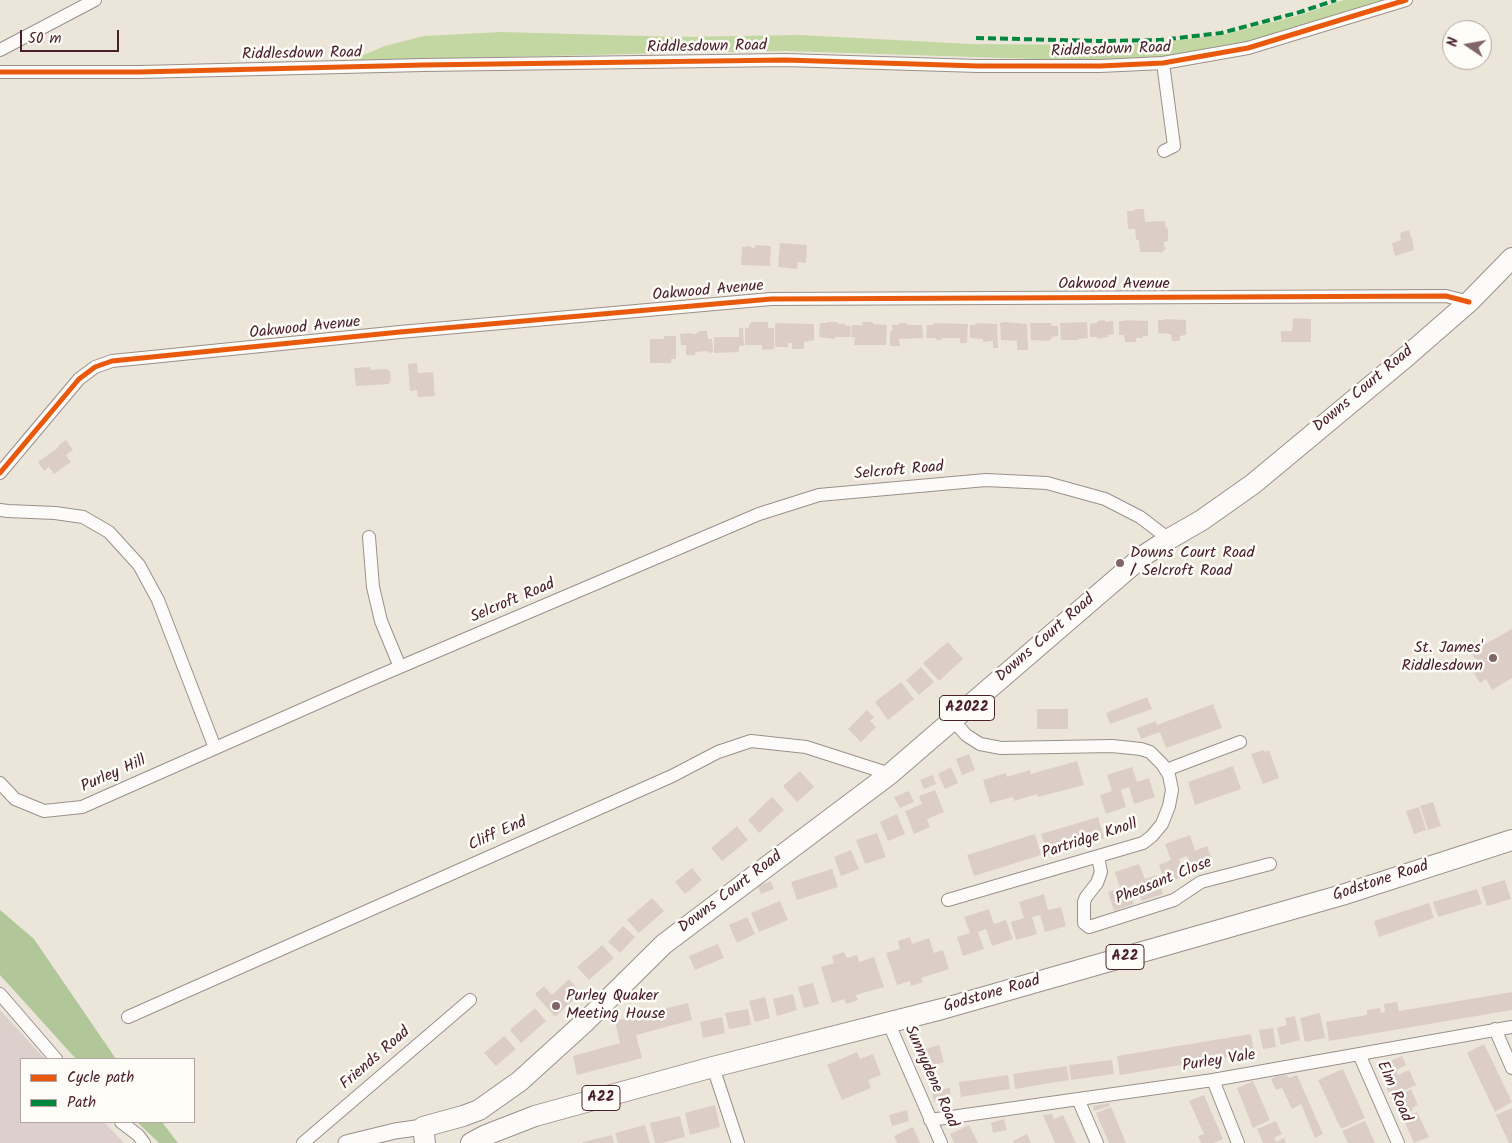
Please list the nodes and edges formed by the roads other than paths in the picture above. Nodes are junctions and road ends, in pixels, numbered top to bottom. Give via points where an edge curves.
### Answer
1 (96, 0) edge
2 (1406, 0) edge
3 (0, 50) edge
4 (1163, 63) junction
5 (0, 72) edge
6 (1173, 146) dead end
7 (1512, 258) edge
8 (1469, 302) junction
9 (0, 473) edge
10 (0, 510) edge
11 (369, 537) dead end
12 (1169, 539) junction
13 (400, 667) junction
14 (953, 720) junction
15 (1240, 742) dead end
16 (214, 748) junction
17 (1166, 770) junction
18 (890, 774) junction
19 (0, 783) edge
20 (1512, 840) edge
21 (1098, 857) junction
22 (1270, 864) dead end
23 (948, 900) dead end
24 (0, 994) edge
25 (470, 1000) dead end
26 (128, 1017) dead end
27 (889, 1024) junction
28 (1512, 1027) edge
29 (1494, 1030) junction
30 (1358, 1054) junction
31 (55, 1058) edge
32 (713, 1067) junction
33 (1512, 1068) edge
34 (1213, 1080) junction
35 (1078, 1099) junction
36 (930, 1120) junction
37 (122, 1123) edge
38 (424, 1135) edge
39 (144, 1143) edge
40 (303, 1143) edge
41 (346, 1143) edge
42 (471, 1143) edge
43 (738, 1143) edge
44 (941, 1143) edge
45 (1097, 1143) edge
46 (1238, 1143) edge
47 (1398, 1143) edge

1 - 3 street
2 - 4 street, Riddlesdown Road via 1248,48
4 - 5 street, Riddlesdown Road via 978,66 785,60
4 - 6 street
7 - 8 main road, Downs Court Road / A2022
8 - 9 street, Oakwood Avenue via 1446,296 771,299 112,361 95,367 79,379
8 - 12 main road, Downs Court Road / A2022 via 1253,484
10 - 16 street via 83,517 108,532 139,565 158,600
11 - 13 street via 372,587 381,621
12 - 13 street, Selcroft Road via 1140,517 1105,499 1047,483 986,480 818,495 760,514
12 - 14 main road, Downs Court Road / A2022 via 1143,556
13 - 16 street, Selcroft Road
14 - 17 street via 966,735 980,744 1001,748 1132,747 1150,752
14 - 18 main road, Downs Court Road / A2022
15 - 17 street
16 - 19 street, Purley Hill via 82,807 44,811 15,799
17 - 21 street, Partridge Knoll via 1171,782 1171,799 1158,831 1143,843
18 - 26 street, Cliff End via 806,747 751,741 718,752 662,780
18 - 38 main road, Downs Court Road / A2022 via 664,944 520,1081 479,1110
20 - 27 main road, Godstone Road / A22 via 1342,896
21 - 22 street, Pheasant Close via 1101,872 1084,902 1084,923 1089,928 1174,900 1201,882
21 - 23 street, Partridge Knoll
24 - 31 street
25 - 40 street, Friends Road
27 - 32 main road, Godstone Road / A22
27 - 36 street, Sunnydene Road
28 - 29 street, Purley Vale
29 - 30 street, Purley Vale
29 - 33 street
30 - 34 street, Purley Vale
30 - 47 street, Elm Road
32 - 42 main road, Godstone Road / A22 via 535,1116
32 - 43 street
34 - 35 street, Purley Vale
34 - 46 street
35 - 36 street, Purley Vale
35 - 45 street
36 - 44 street, Sunnydene Road
37 - 39 street
38 - 41 street via 395,1131

